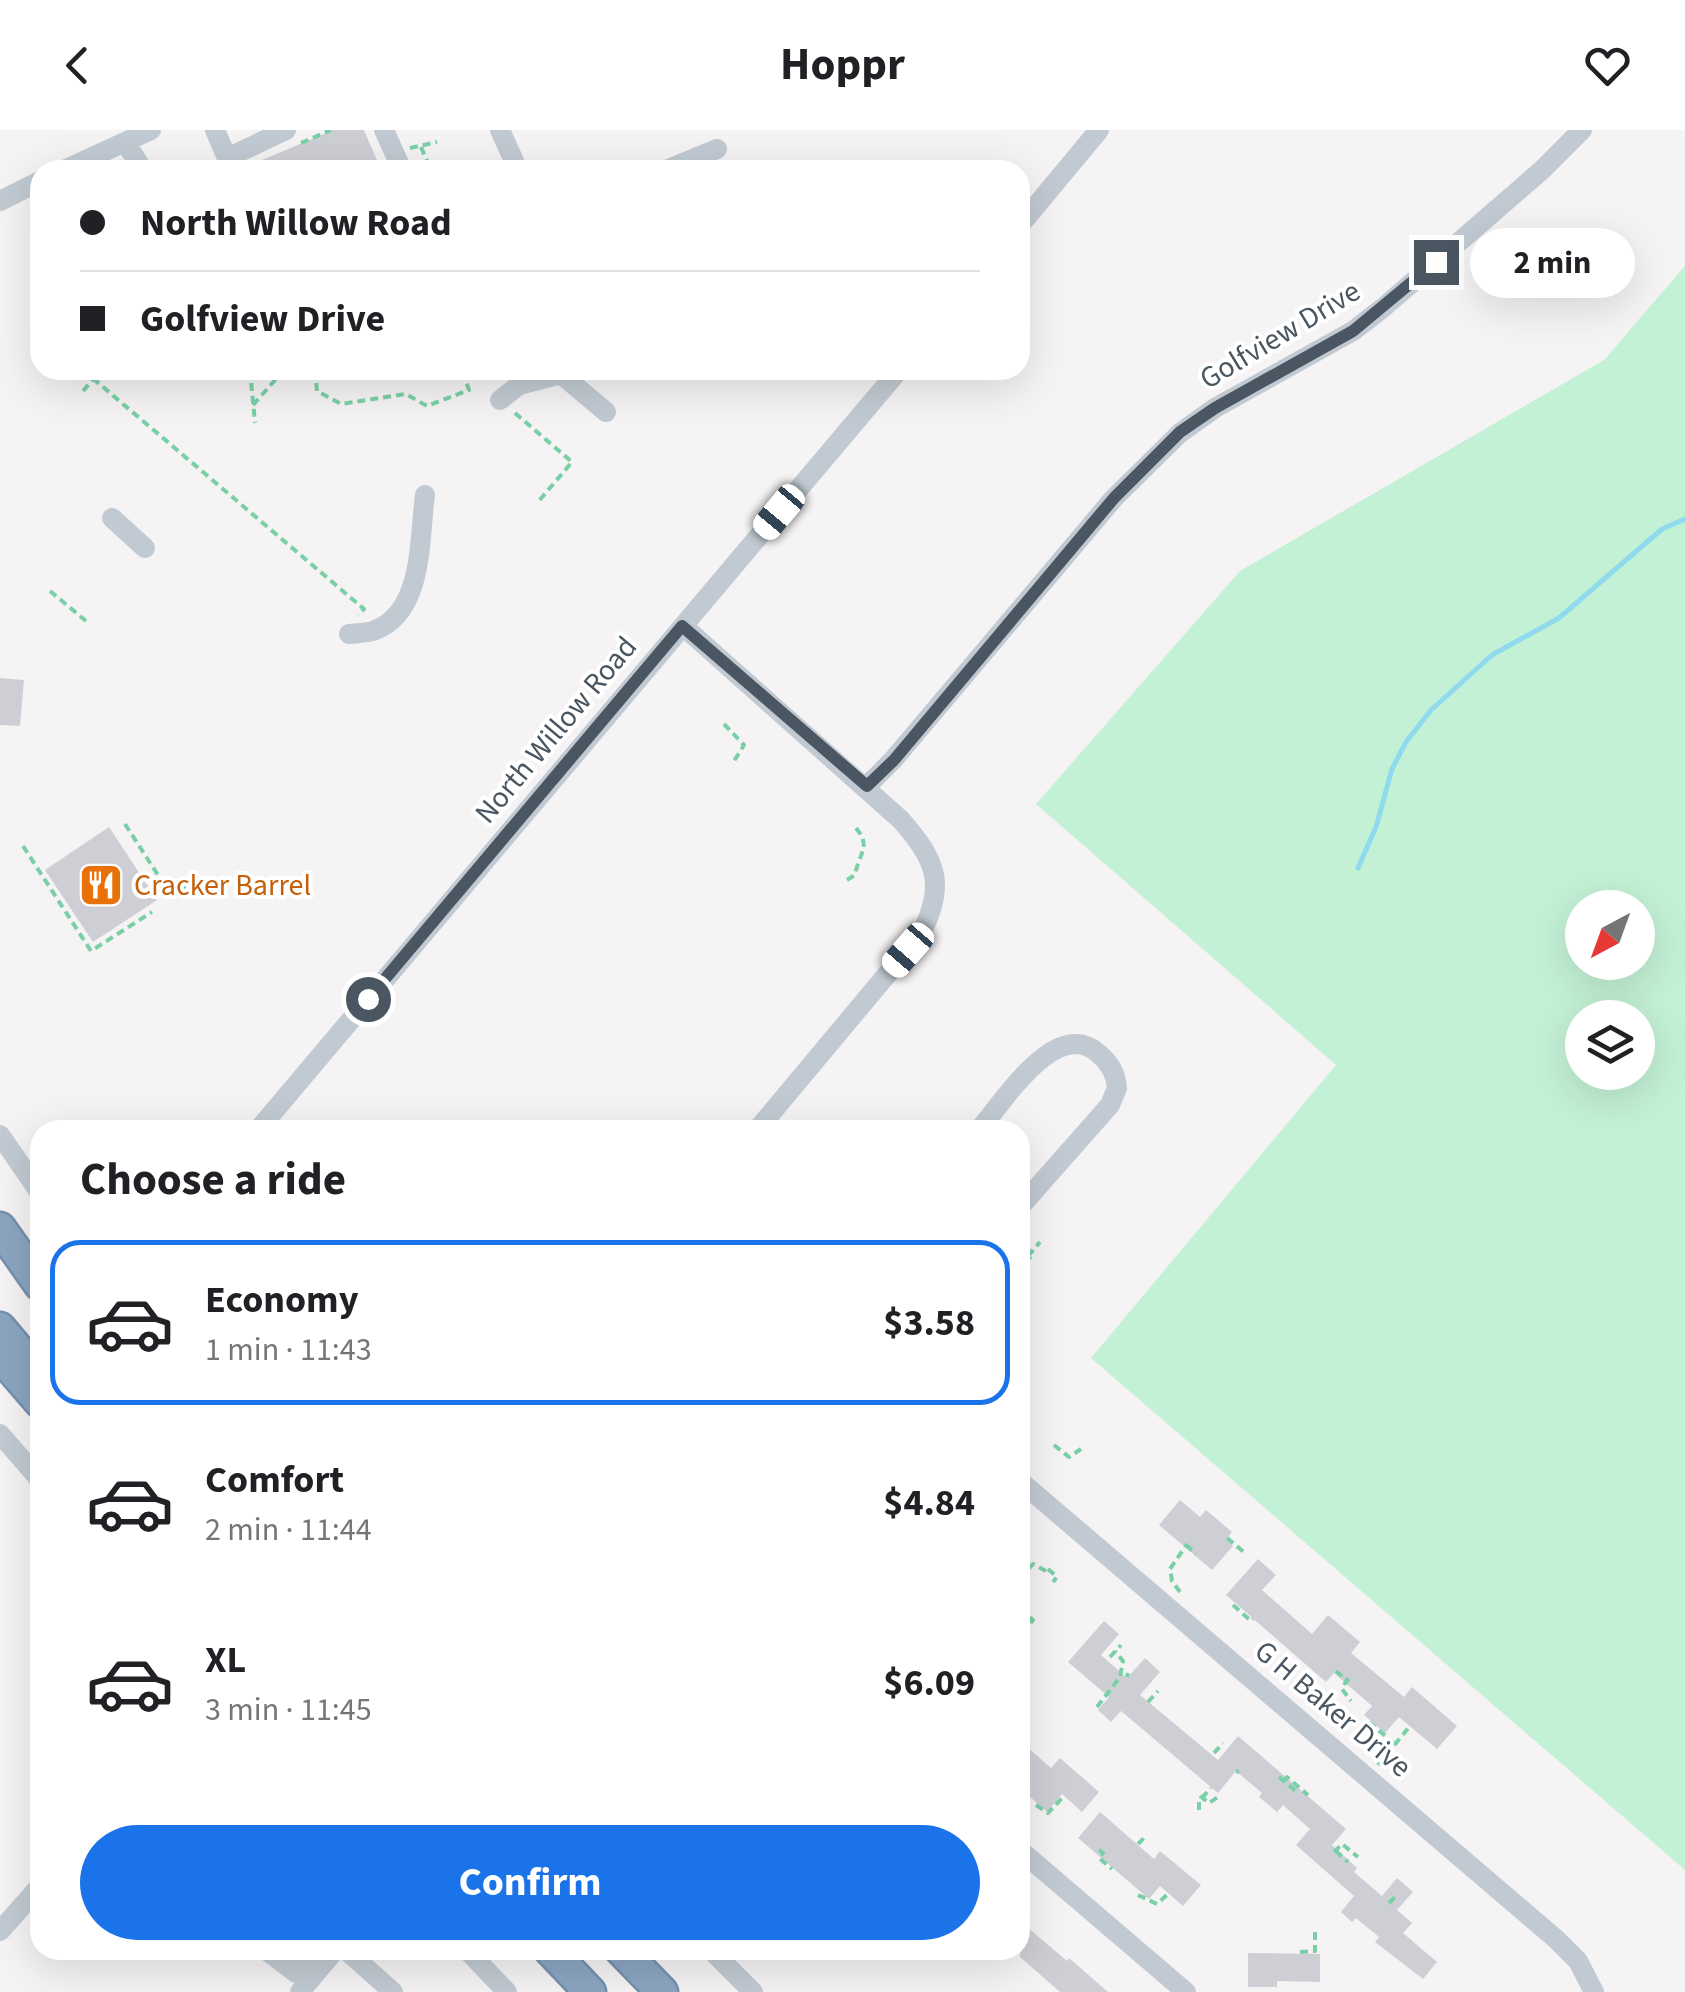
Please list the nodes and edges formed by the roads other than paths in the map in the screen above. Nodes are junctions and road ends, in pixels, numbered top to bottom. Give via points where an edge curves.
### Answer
1 (152, 130) edge
2 (214, 130) edge
3 (286, 130) edge
4 (500, 130) edge
5 (1099, 130) edge
6 (1582, 130) edge
7 (392, 135) edge
8 (125, 142) junction
9 (717, 148) dead end
10 (86, 160) edge
11 (137, 160) edge
12 (222, 160) edge
13 (230, 160) edge
14 (399, 160) edge
15 (514, 160) edge
16 (689, 160) edge
17 (30, 190) edge
18 (0, 201) edge
19 (1030, 213) edge
20 (536, 380) edge
21 (572, 380) edge
22 (891, 380) edge
23 (500, 400) road end
24 (606, 412) dead end
25 (426, 495) dead end
26 (112, 518) dead end
27 (145, 548) dead end
28 (682, 626) junction
29 (352, 627) road end
30 (867, 786) junction
31 (266, 1120) edge
32 (765, 1120) edge
33 (987, 1120) edge
34 (0, 1135) edge
35 (30, 1178) edge
36 (1030, 1197) edge
37 (0, 1228) edge
38 (0, 1262) edge
39 (30, 1272) edge
40 (30, 1299) edge
41 (0, 1328) edge
42 (0, 1355) edge
43 (30, 1364) edge
44 (30, 1390) edge
45 (0, 1436) edge
46 (30, 1469) edge
47 (1030, 1490) edge
48 (1030, 1859) edge
49 (30, 1897) edge
50 (0, 1931) edge
51 (279, 1960) edge
52 (308, 1960) edge
53 (327, 1960) edge
54 (357, 1960) edge
55 (477, 1960) edge
56 (560, 1960) edge
57 (631, 1960) edge
58 (722, 1960) edge
59 (300, 1992) edge
60 (393, 1992) edge
61 (507, 1992) edge
62 (590, 1992) edge
63 (662, 1992) edge
64 (753, 1992) edge
65 (1186, 1992) edge
66 (1594, 1992) edge

1 - 8 street
2 - 12 street
3 - 13 street
4 - 15 street
5 - 19 street
6 - 30 street, Golfview Drive via 1353,331 1180,432 1114,498
7 - 14 street
8 - 10 street
8 - 11 street
9 - 16 street
17 - 18 street
20 - 23 street
21 - 24 street
22 - 28 street, North Willow Road
25 - 29 street via 412,593 374,631
26 - 27 street
28 - 30 street
28 - 31 street, North Willow Road
30 - 32 street via 924,846 935,875 934,903 920,935
33 - 36 street via 1062,1044 1086,1044 1109,1063 1117,1088 1110,1105
34 - 35 street
37 - 39 highway
38 - 40 highway
41 - 43 highway
42 - 44 highway
45 - 46 street
47 - 66 street, G H Baker Drive via 1556,1939 1578,1961
48 - 65 street
49 - 50 street
51 - 52 street via 296,1973
53 - 59 street
54 - 60 street
55 - 61 street
56 - 62 highway
57 - 63 highway
58 - 64 street

